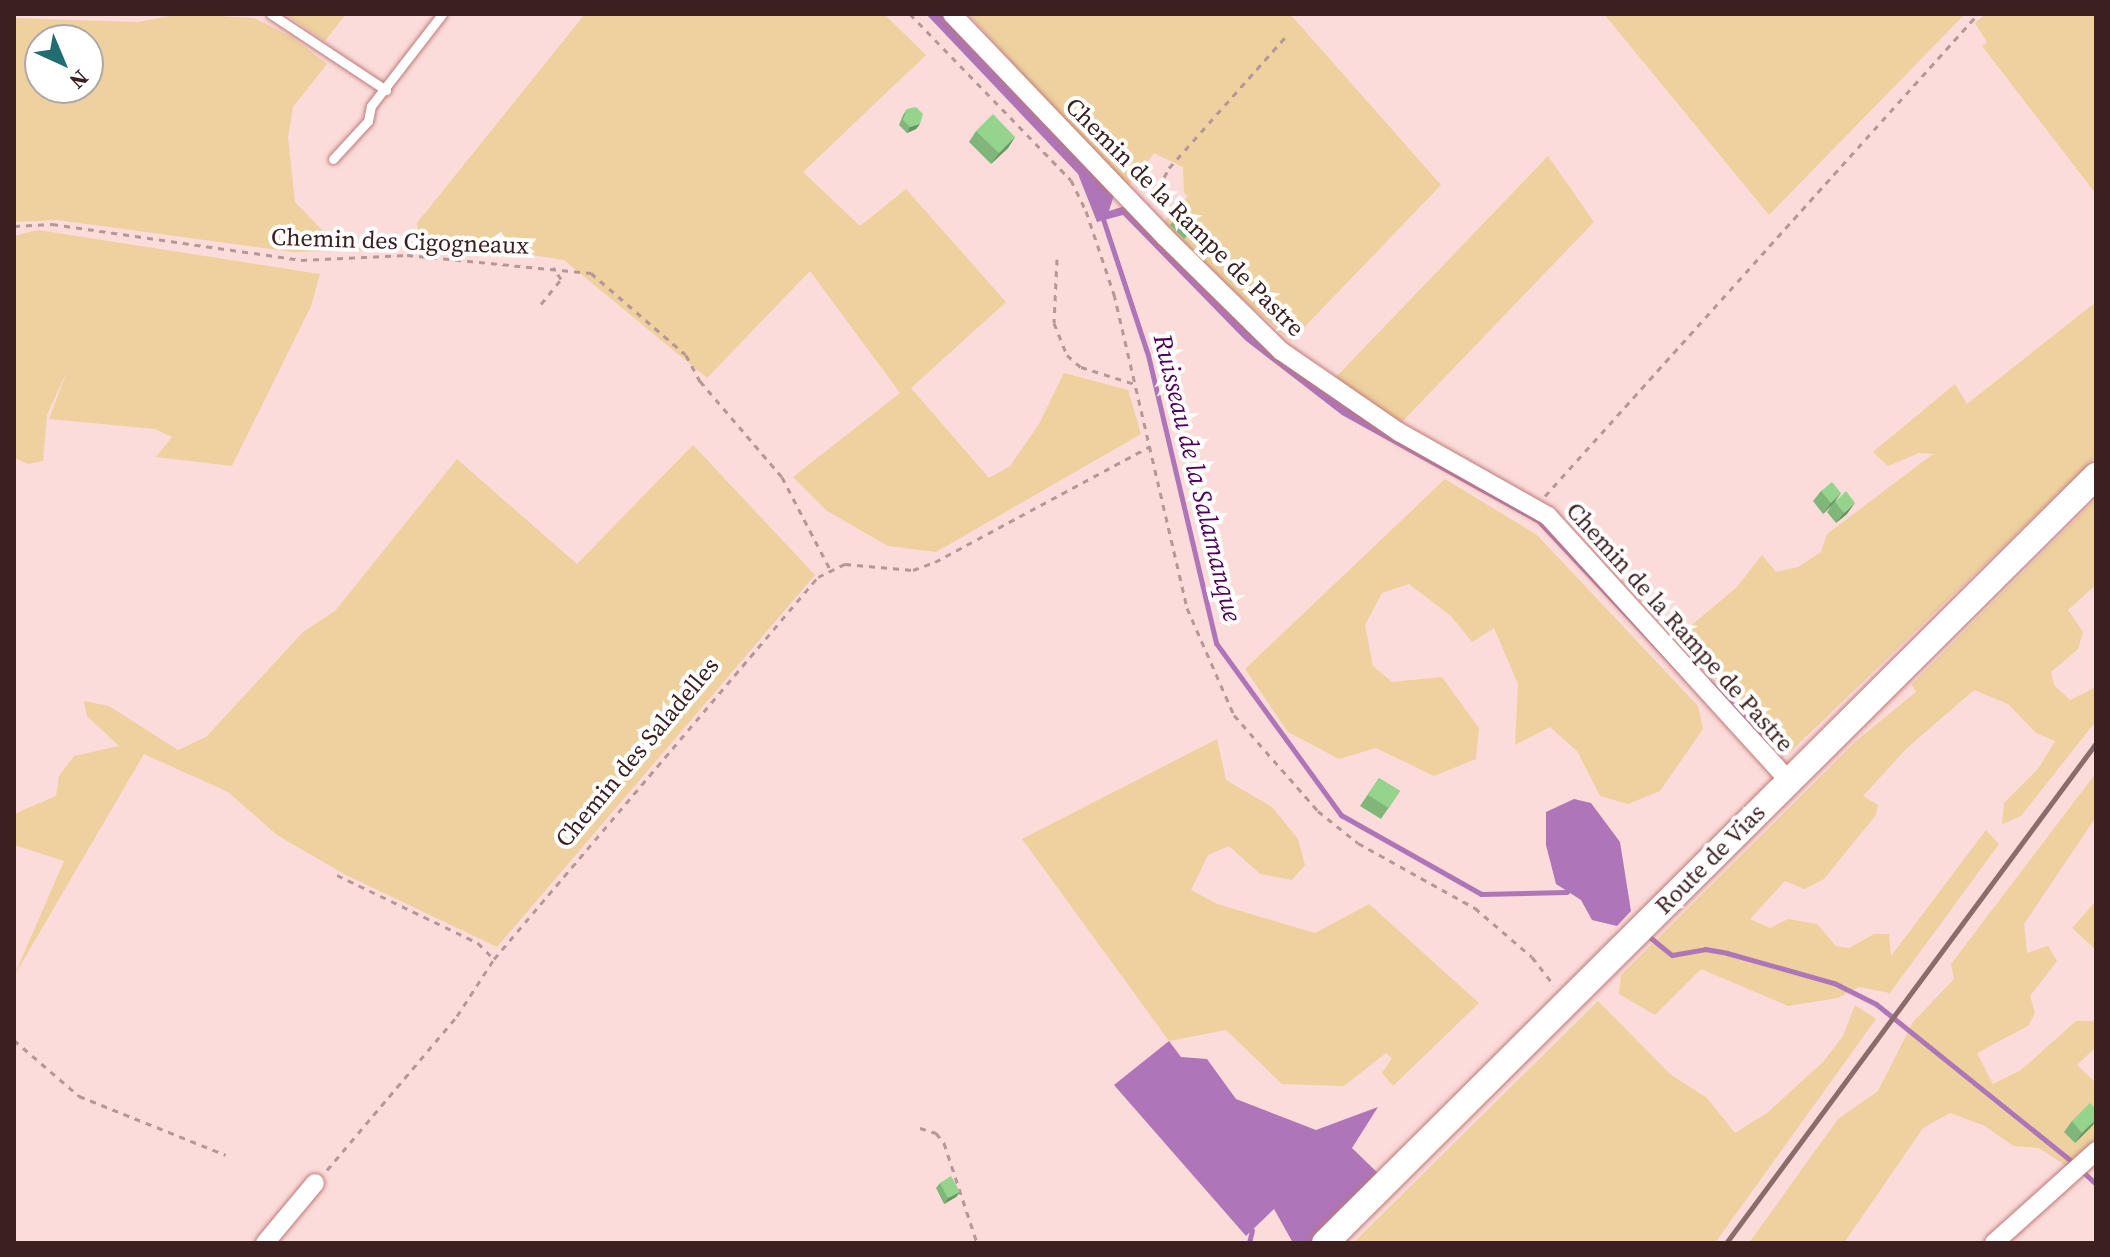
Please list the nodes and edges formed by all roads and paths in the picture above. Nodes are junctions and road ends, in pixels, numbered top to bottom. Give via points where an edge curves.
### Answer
1 (271, 14) edge
2 (442, 14) edge
3 (910, 14) edge
4 (952, 14) edge
5 (1978, 14) edge
6 (1288, 34) dead end
7 (386, 90) junction
8 (333, 159) dead end
9 (1150, 221) junction
10 (14, 226) edge
11 (1057, 259) dead end
12 (550, 265) junction
13 (541, 304) dead end
14 (1135, 384) junction
15 (1150, 446) junction
16 (2096, 476) edge
17 (1535, 508) junction
18 (831, 571) junction
19 (1789, 781) junction
20 (337, 875) dead end
21 (494, 959) junction
22 (1569, 1000) junction
23 (14, 1040) edge
24 (920, 1128) dead end
25 (226, 1155) dead end
26 (2084, 1162) edge
27 (315, 1183) joint
28 (265, 1243) edge
29 (977, 1243) edge
30 (1325, 1243) edge
31 (1994, 1243) edge

1 - 7 lane
2 - 7 lane
3 - 14 path via 1071,180 1098,241
4 - 9 street, Chemin de la Rampe de Pastre
5 - 17 path
6 - 9 path via 1169,168 1153,190
7 - 8 lane via 371,106 368,121
9 - 17 street, Chemin de la Rampe de Pastre via 1236,309 1331,389
10 - 12 path, Chemin des Cigogneaux via 52,224 301,260 407,255
11 - 14 path via 1054,323 1067,355 1081,367
12 - 13 path via 560,271 561,279
12 - 18 path, Chemin des Cigogneaux via 591,273 686,355 700,381 782,477
14 - 15 path
15 - 18 path, Chemin des Saladelles via 935,562 913,570 875,563 845,564
15 - 22 path via 1187,608 1234,715 1318,811 1358,843 1475,908 1532,957
16 - 19 main road, Route de Vias
17 - 19 street, Chemin de la Rampe de Pastre via 1598,569
18 - 21 path, Chemin des Saladelles via 794,600
19 - 22 main road, Route de Vias
20 - 21 path via 478,943
21 - 27 path, Chemin des Saladelles via 457,1016
22 - 30 main road, Route de Vias
23 - 25 path via 79,1096
24 - 29 path via 936,1133 944,1143
26 - 31 street
27 - 28 street

